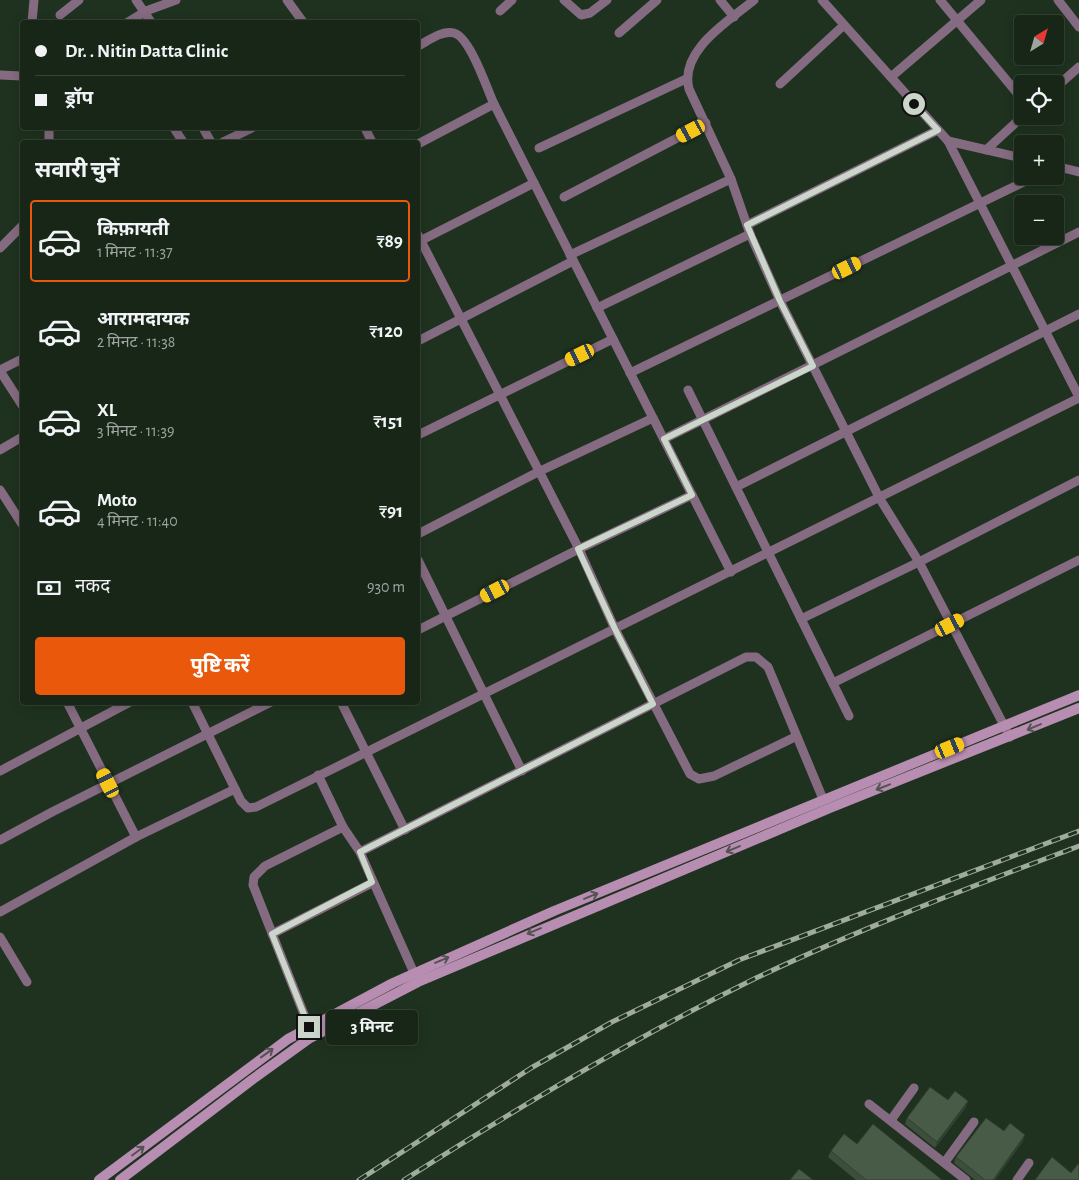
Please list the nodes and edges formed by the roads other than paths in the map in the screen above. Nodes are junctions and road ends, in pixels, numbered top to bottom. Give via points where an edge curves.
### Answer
1 (34, 0) edge
2 (79, 0) edge
3 (136, 0) edge
4 (176, 0) edge
5 (287, 0) edge
6 (512, 0) edge
7 (564, 0) edge
8 (607, 0) edge
9 (657, 0) edge
10 (720, 0) edge
11 (754, 0) edge
12 (822, 0) edge
13 (940, 0) edge
14 (981, 0) edge
15 (1058, 0) edge
16 (146, 11) junction
17 (500, 11) dead end
18 (60, 15) dead end
19 (734, 18) junction
20 (32, 20) edge
21 (131, 20) edge
22 (151, 20) edge
23 (302, 20) edge
24 (956, 21) junction
25 (844, 25) junction
26 (1079, 27) edge
27 (620, 33) dead end
28 (420, 45) edge
29 (1079, 67) edge
30 (0, 75) edge
31 (20, 76) edge
32 (891, 77) junction
33 (686, 79) junction
34 (1064, 80) edge
35 (780, 84) dead end
36 (1014, 90) edge
37 (494, 104) junction
38 (706, 123) junction
39 (1014, 124) edge
40 (248, 130) edge
41 (938, 130) junction
42 (227, 140) edge
43 (948, 142) junction
44 (420, 143) edge
45 (539, 148) dead end
46 (986, 150) junction
47 (1014, 156) edge
48 (1064, 169) edge
49 (1079, 172) edge
50 (731, 179) junction
51 (534, 183) junction
52 (1018, 185) edge
53 (564, 197) dead end
54 (980, 204) junction
55 (20, 228) edge
56 (748, 229) junction
57 (1079, 232) edge
58 (420, 238) edge
59 (420, 243) edge
60 (0, 248) edge
61 (572, 258) junction
62 (1012, 267) junction
63 (780, 301) junction
64 (597, 308) junction
65 (1079, 314) edge
66 (461, 320) junction
67 (1045, 331) junction
68 (613, 339) junction
69 (420, 340) edge
70 (20, 360) edge
71 (813, 366) junction
72 (0, 370) edge
73 (630, 373) junction
74 (688, 390) dead end
75 (498, 394) junction
76 (1079, 398) edge
77 (20, 402) edge
78 (653, 418) junction
79 (703, 420) junction
80 (846, 432) junction
81 (420, 434) edge
82 (20, 438) edge
83 (664, 439) junction
84 (0, 450) edge
85 (538, 472) junction
86 (1079, 480) edge
87 (736, 487) junction
88 (0, 490) edge
89 (692, 495) junction
90 (880, 499) junction
91 (20, 521) edge
92 (420, 533) edge
93 (578, 549) junction
94 (769, 554) junction
95 (1079, 560) edge
96 (919, 562) junction
97 (420, 564) edge
98 (731, 572) junction
99 (446, 616) junction
100 (801, 618) junction
101 (950, 625) junction
102 (420, 629) edge
103 (615, 629) junction
104 (833, 683) junction
105 (484, 694) junction
106 (1079, 695) edge
107 (653, 704) junction
108 (69, 705) edge
109 (124, 705) edge
110 (194, 705) edge
111 (265, 705) edge
112 (342, 705) edge
113 (1079, 708) edge
114 (850, 716) dead end
115 (1006, 725) junction
116 (80, 727) junction
117 (208, 734) junction
118 (795, 737) junction
119 (1010, 737) junction
120 (366, 752) junction
121 (0, 771) edge
122 (522, 771) junction
123 (318, 776) junction
124 (108, 783) junction
125 (235, 789) junction
126 (823, 799) junction
127 (343, 826) junction
128 (405, 830) junction
129 (136, 837) junction
130 (0, 840) edge
131 (360, 852) junction
132 (372, 882) junction
133 (0, 912) edge
134 (272, 934) junction
135 (0, 937) edge
136 (414, 973) junction
137 (27, 982) dead end
138 (309, 1027) junction
139 (914, 1088) dead end
140 (869, 1104) dead end
141 (891, 1120) junction
142 (974, 1122) dead end
143 (945, 1162) junction
144 (1029, 1163) dead end
145 (99, 1180) edge
146 (120, 1180) edge
147 (966, 1180) edge
148 (1016, 1180) edge

1 - 20 street
2 - 18 street
3 - 16 street
4 - 16 street
5 - 23 street
6 - 17 street
7 - 8 street via 581,15 590,13
9 - 27 street
10 - 19 street
11 - 19 street
12 - 25 street
13 - 24 street
14 - 24 street
15 - 26 street
16 - 21 street
16 - 22 street
19 - 33 street via 697,52
24 - 32 street
24 - 36 street
25 - 32 street
25 - 35 street
28 - 37 street via 442,34 454,33 462,38
29 - 34 street
30 - 31 street
32 - 41 street
33 - 38 street
33 - 45 street
37 - 44 street
37 - 51 street
38 - 50 street
38 - 53 street
39 - 46 street
40 - 42 street
41 - 43 street
41 - 56 street
43 - 46 street
43 - 54 street
46 - 47 street
48 - 49 street
50 - 56 street
50 - 61 street
51 - 58 street
51 - 61 street
52 - 54 street
54 - 62 street
54 - 63 street
55 - 60 street
56 - 63 street
56 - 64 street
57 - 62 street
59 - 66 street
61 - 64 street
61 - 66 street
62 - 67 street
62 - 71 street
63 - 71 street
63 - 73 street
64 - 68 street
65 - 67 street
66 - 69 street
66 - 75 street
67 - 76 street
67 - 80 street
68 - 73 street
68 - 75 street
70 - 72 street
71 - 79 street
71 - 80 street
72 - 77 street
73 - 78 street
74 - 79 street
75 - 81 street
75 - 85 street
76 - 90 street
78 - 83 street
78 - 85 street
79 - 83 street
79 - 87 street
80 - 87 street
80 - 90 street
82 - 84 street
83 - 89 street
85 - 92 street
85 - 93 street
86 - 96 street
87 - 94 street
88 - 91 street
89 - 93 street
89 - 98 street
90 - 94 street
90 - 96 street
93 - 99 street
93 - 103 street
94 - 98 street
94 - 100 street
95 - 101 street
96 - 100 street
96 - 101 street
97 - 99 street
98 - 103 street
99 - 102 street
99 - 105 street
100 - 104 street
101 - 104 street
101 - 115 street
103 - 105 street
103 - 107 street
104 - 114 street
105 - 120 street
105 - 122 street
106 - 115 street
107 - 118 street via 690,774 699,779 714,776
107 - 118 street via 746,657 756,657 768,667
107 - 122 street
108 - 116 street
109 - 116 street
110 - 117 street
111 - 117 street
112 - 120 street
113 -> 119 street
115 - 119 street
115 - 126 street
116 - 121 street
116 - 124 street
117 - 124 street
117 - 125 street
118 - 126 street
119 -> 146 street via 830,808 418,982 310,1038
120 - 123 street
120 - 128 street
122 - 128 street
123 - 125 street via 256,807 248,808
123 - 127 street
124 - 129 street
124 - 130 street
125 - 129 street
136 -> 126 street
127 - 131 street
127 - 134 street via 258,870 254,885
128 - 131 street
129 - 133 street
131 - 132 street
132 - 134 street
132 - 136 street
134 - 138 street
135 - 137 street
136 - 138 street
145 -> 138 street via 252,1064
139 - 141 street
140 - 141 street
141 - 143 street
142 - 143 street
143 - 147 street
144 - 148 street

